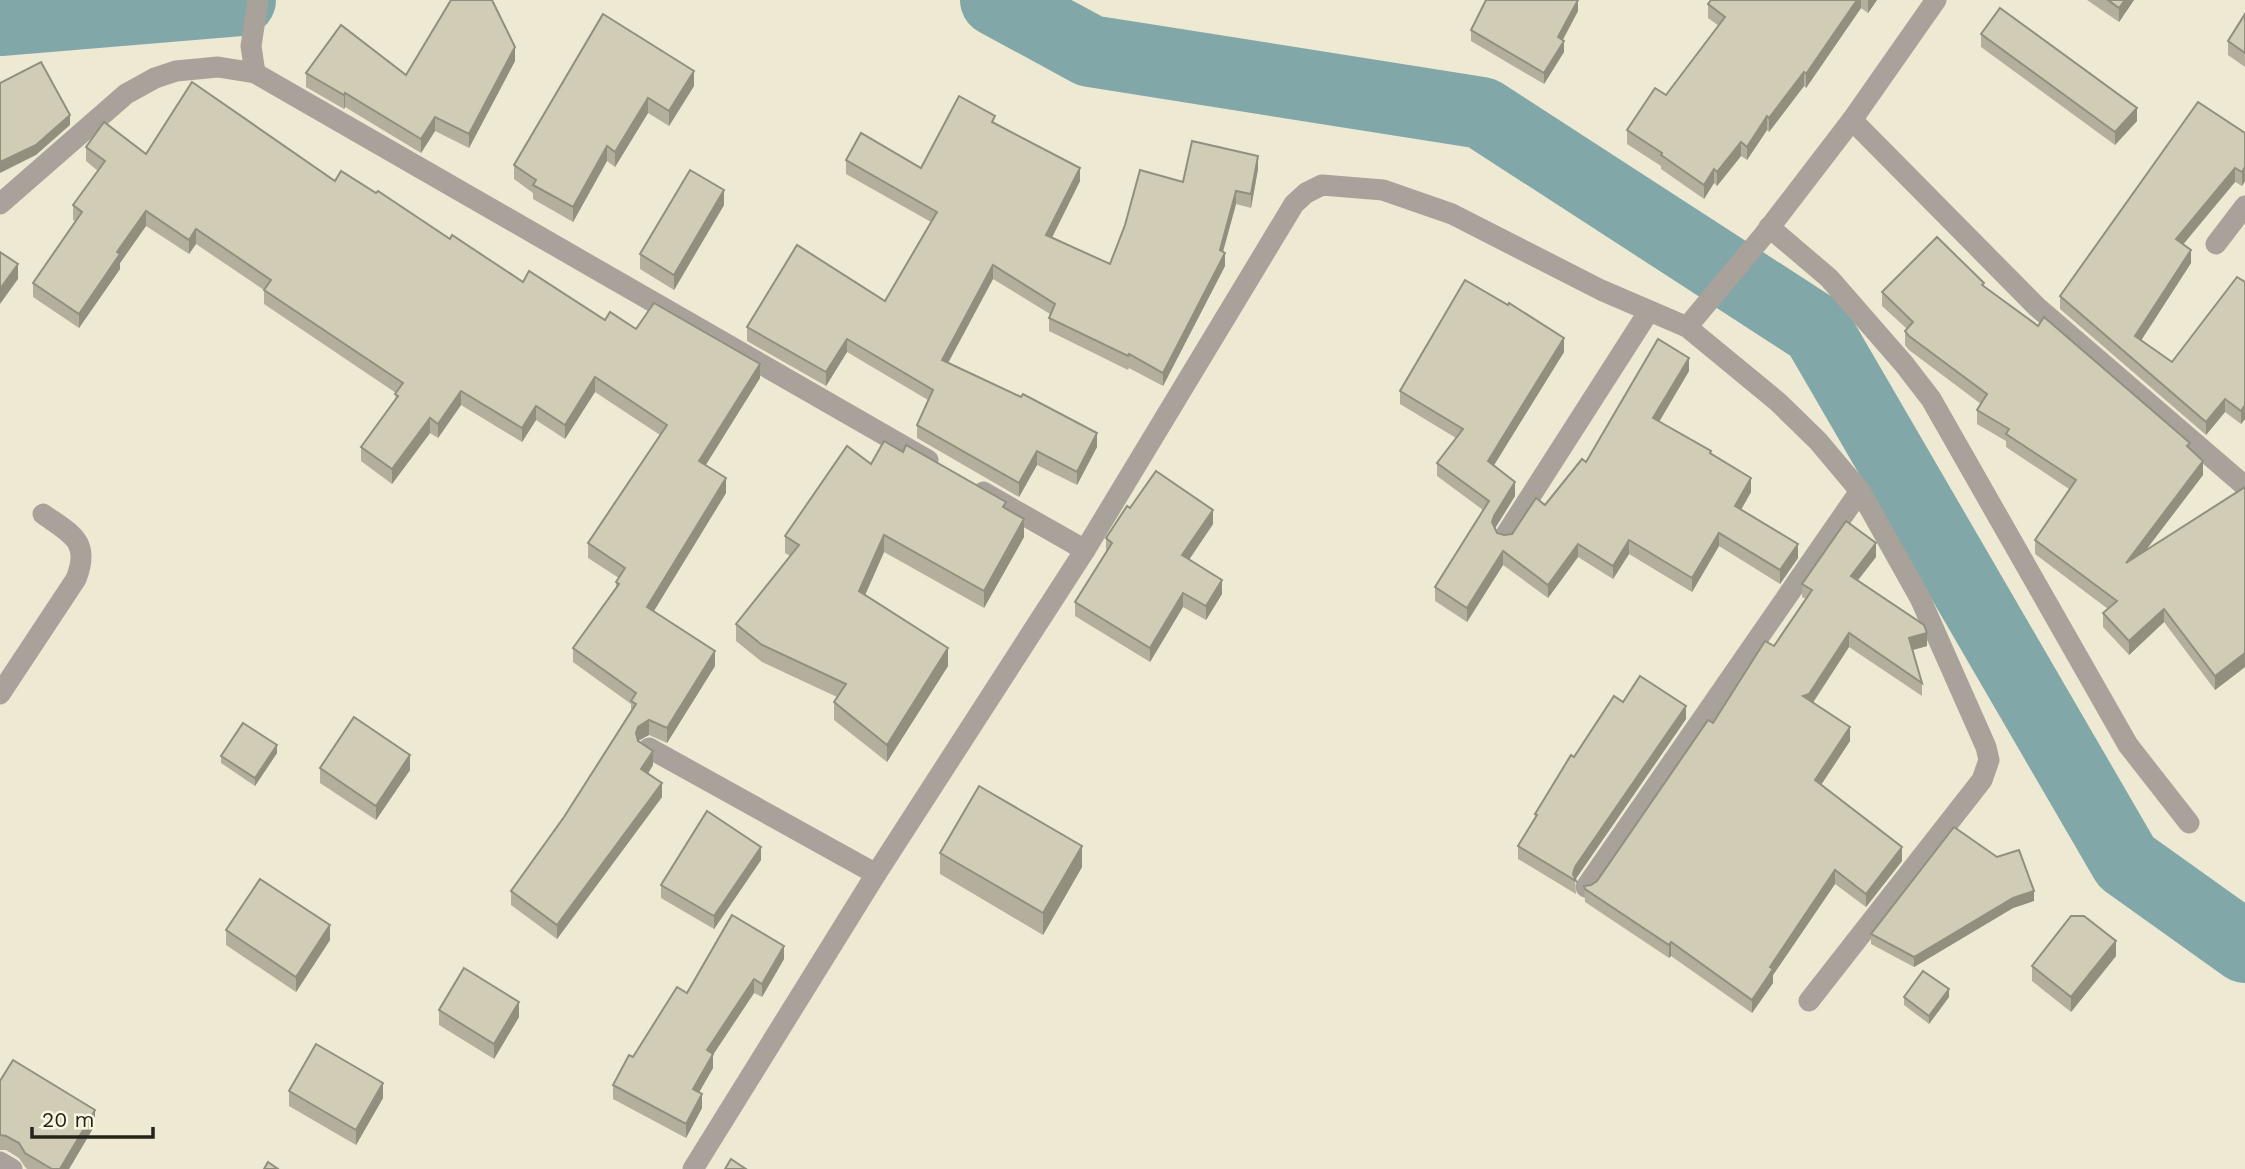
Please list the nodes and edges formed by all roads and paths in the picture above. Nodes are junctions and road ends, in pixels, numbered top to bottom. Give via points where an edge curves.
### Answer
1 (258, 0) edge
2 (1936, 0) edge
3 (256, 73) junction
4 (1852, 120) junction
5 (0, 204) edge
6 (2245, 206) edge
7 (1769, 226) junction
8 (2216, 244) dead end
9 (1649, 311) junction
10 (1692, 319) junction
11 (940, 467) edge
12 (964, 481) edge
13 (2245, 486) edge
14 (1860, 491) junction
15 (43, 514) dead end
16 (1505, 536) edge
17 (1084, 550) junction
18 (0, 694) edge
19 (649, 748) edge
20 (2189, 822) dead end
21 (876, 874) junction
22 (1586, 887) edge
23 (1809, 1001) dead end
24 (0, 1162) edge
25 (12, 1169) edge
26 (694, 1169) edge

1 - 3 street via 251,46
2 - 4 street
3 - 5 street via 218,67 155,78 126,94
3 - 11 street
4 - 7 street
4 - 13 street via 2036,307
6 - 8 street
7 - 10 street
7 - 20 street via 1829,278 1931,399 2128,745
9 - 10 street
9 - 16 street
9 - 17 street via 1452,214 1383,190 1314,187 1294,204
10 - 14 street via 1818,441
12 - 17 street
14 - 22 street
14 - 23 street via 1920,598 1989,760 1982,780
15 - 18 street via 78,540 82,565
17 - 21 street
19 - 21 street
21 - 26 street
24 - 25 street

